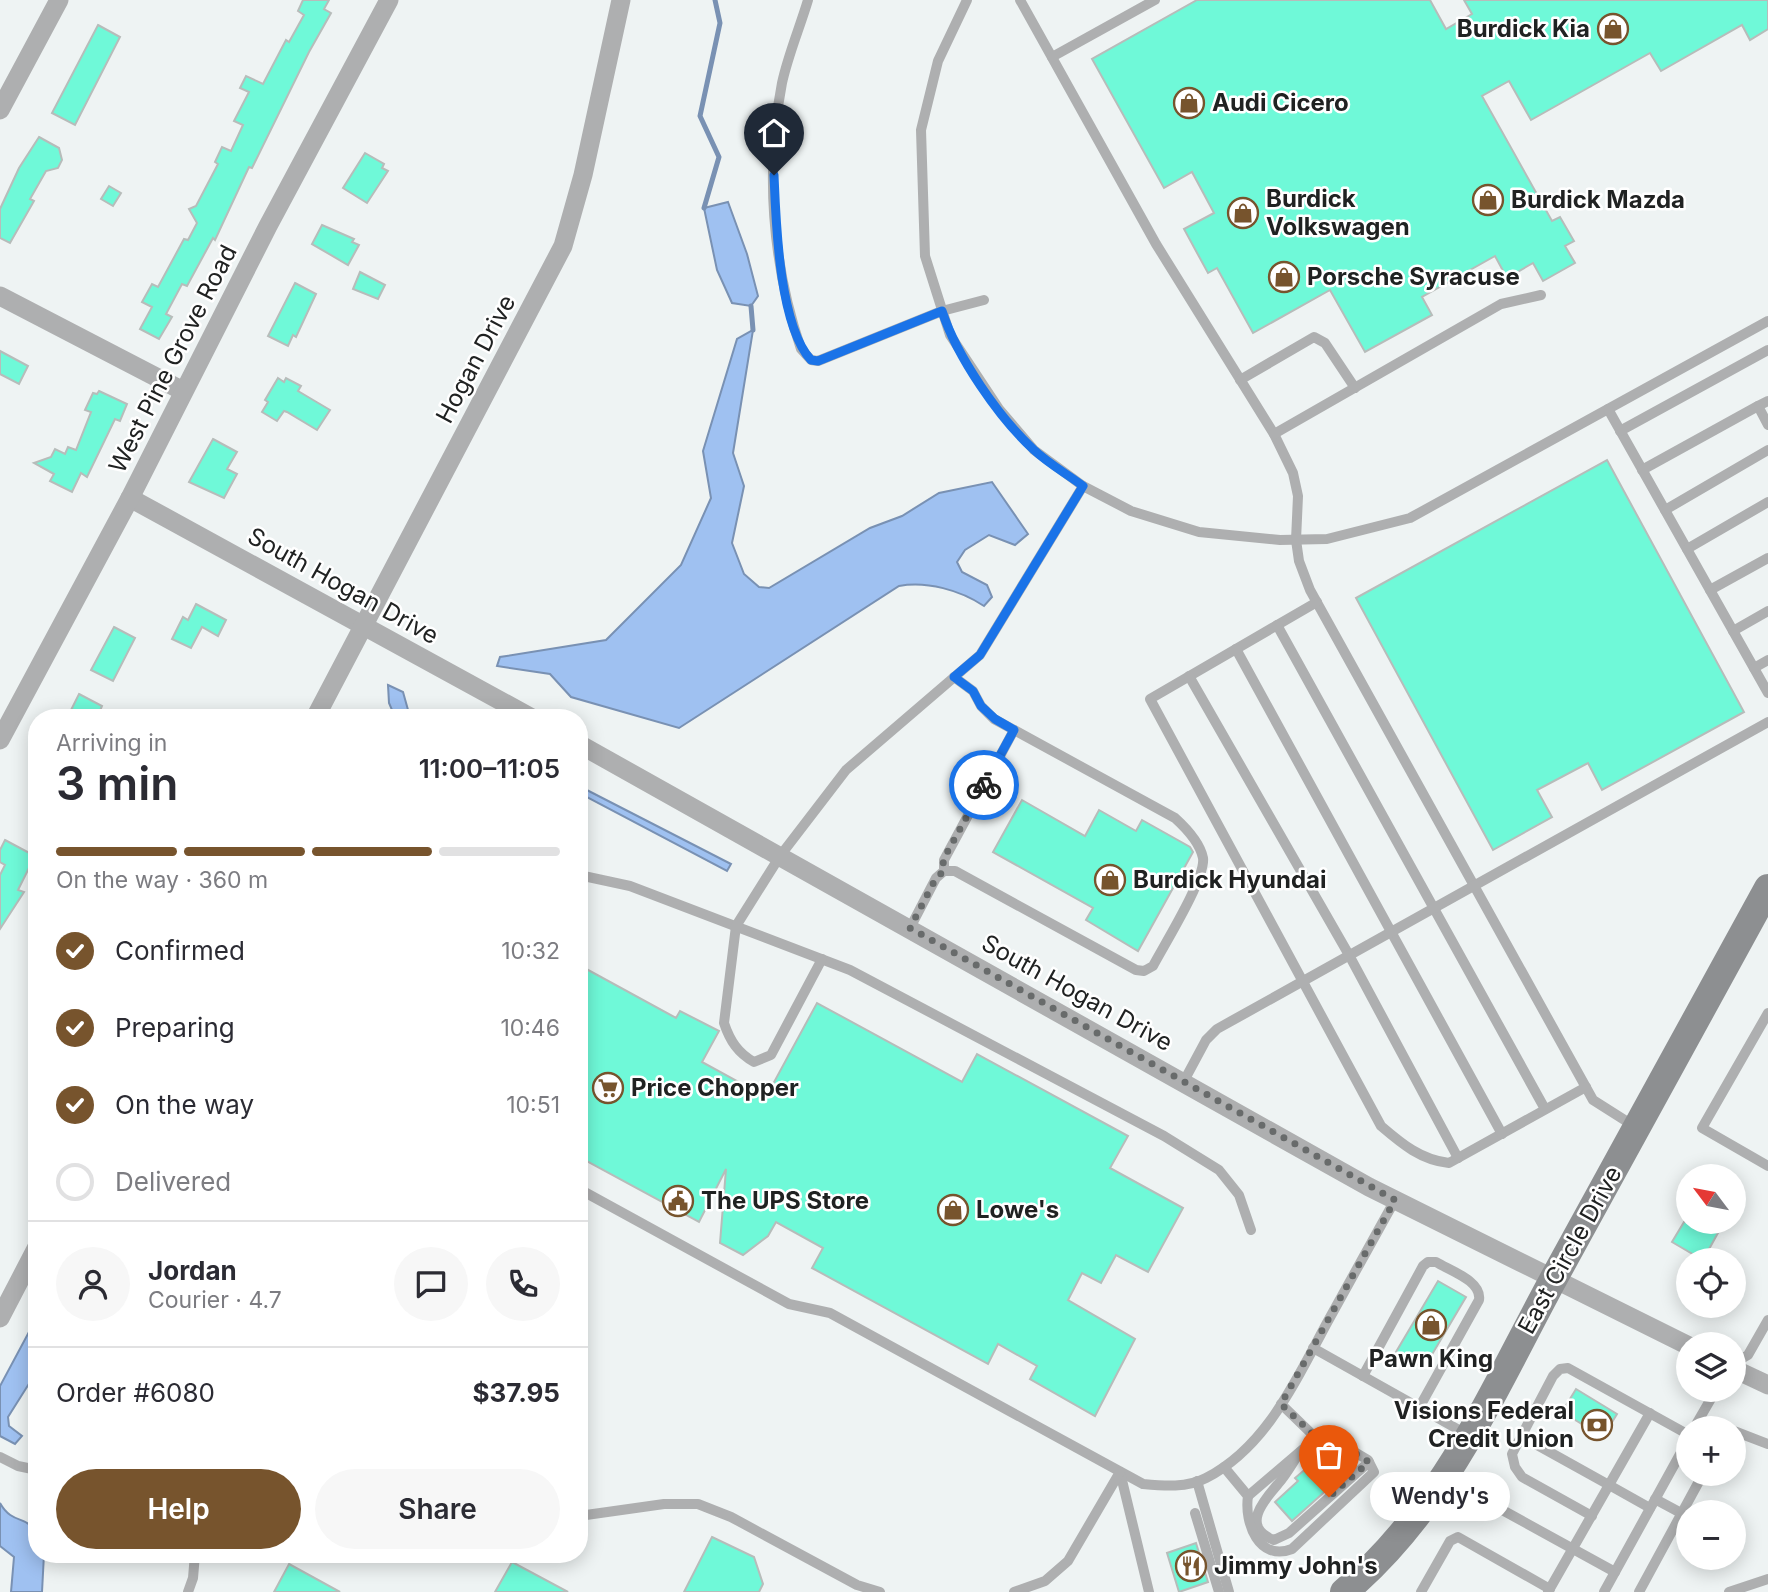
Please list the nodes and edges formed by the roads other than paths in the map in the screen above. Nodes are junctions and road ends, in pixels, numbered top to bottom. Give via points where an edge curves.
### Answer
1 (59, 0) edge
2 (388, 0) edge
3 (621, 0) edge
4 (808, 0) edge
5 (967, 0) edge
6 (1020, 0) edge
7 (1155, 0) edge
8 (1052, 57) junction
9 (0, 110) edge
10 (1541, 295) dead end
11 (0, 296) edge
12 (984, 300) dead end
13 (942, 311) junction
14 (1768, 321) edge
15 (1768, 350) edge
16 (1240, 380) junction
17 (1355, 388) junction
18 (183, 391) junction
19 (1768, 401) edge
20 (1758, 406) junction
21 (1608, 409) junction
22 (1768, 425) edge
23 (1620, 431) junction
24 (1274, 434) junction
25 (1768, 450) edge
26 (1642, 470) junction
27 (1083, 486) junction
28 (130, 498) junction
29 (1768, 502) edge
30 (1665, 510) junction
31 (1296, 540) junction
32 (1687, 549) junction
33 (1768, 558) edge
34 (1710, 590) junction
35 (1317, 602) junction
36 (1768, 611) edge
37 (365, 625) junction
38 (1277, 625) junction
39 (1733, 631) junction
40 (1236, 649) junction
41 (1768, 660) edge
42 (1754, 668) junction
43 (1189, 676) junction
44 (954, 677) junction
45 (1768, 693) edge
46 (320, 709) edge
47 (516, 709) edge
48 (1768, 722) edge
49 (1014, 730) junction
50 (0, 740) edge
51 (588, 749) edge
52 (780, 856) junction
53 (944, 871) junction
54 (588, 876) edge
55 (1474, 886) junction
56 (1768, 888) edge
57 (1434, 908) junction
58 (736, 926) junction
59 (910, 928) junction
60 (1392, 932) junction
61 (1349, 955) junction
62 (822, 959) junction
63 (1301, 981) junction
64 (1768, 1013) edge
65 (1184, 1081) junction
66 (1586, 1087) junction
67 (1545, 1109) junction
68 (1637, 1128) junction
69 (1502, 1133) junction
70 (1458, 1158) junction
71 (1768, 1166) edge
72 (588, 1194) edge
73 (1395, 1200) junction
74 (1251, 1230) dead end
75 (28, 1264) edge
76 (1553, 1280) junction
77 (0, 1318) edge
78 (1768, 1320) edge
79 (1676, 1340) edge
80 (1313, 1348) junction
81 (1746, 1356) edge
82 (1746, 1375) edge
83 (1363, 1376) junction
84 (1768, 1385) edge
85 (1281, 1404) junction
86 (1419, 1408) junction
87 (1650, 1413) junction
88 (1676, 1429) edge
89 (1468, 1436) junction
90 (1521, 1436) junction
91 (1746, 1436) edge
92 (1317, 1438) junction
93 (1768, 1444) edge
94 (1300, 1452) junction
95 (0, 1457) edge
96 (1676, 1461) edge
97 (1369, 1462) junction
98 (28, 1467) edge
99 (1224, 1467) junction
100 (1120, 1472) junction
101 (1444, 1478) junction
102 (1196, 1481) junction
103 (1609, 1485) junction
104 (1248, 1496) junction
105 (1653, 1504) junction
106 (1676, 1511) edge
107 (1195, 1513) dead end
108 (588, 1515) edge
109 (1592, 1516) junction
110 (1676, 1522) edge
111 (1573, 1549) junction
112 (194, 1563) edge
113 (1615, 1572) junction
114 (1768, 1579) edge
115 (1549, 1590) edge
116 (187, 1592) edge
117 (880, 1592) edge
118 (1014, 1592) edge
119 (1149, 1592) edge
120 (1219, 1592) edge
121 (1229, 1592) edge
122 (1344, 1592) edge
123 (1421, 1592) edge
124 (1604, 1592) edge
125 (1639, 1592) edge
126 (1729, 1592) edge

1 - 9 street
2 - 18 street, West Pine Grove Road
3 - 37 street, Hogan Drive via 563,246
4 - 13 lane via 783,80 772,149 777,253 801,349 818,361
5 - 13 lane via 938,61 921,130 925,256
6 - 8 lane
7 - 8 lane
8 - 16 lane via 1156,244
10 - 17 lane via 1501,304
11 - 18 street
12 - 13 lane
13 - 27 lane via 950,335 999,409 1034,450
14 - 21 lane
15 - 23 lane
16 - 17 lane via 1314,337 1325,343
16 - 24 lane
17 - 24 lane
18 - 28 street, West Pine Grove Road
19 - 20 lane
20 - 22 lane
20 - 26 lane
21 - 23 lane
21 - 31 lane via 1410,518 1327,539
23 - 26 lane
24 - 31 lane via 1298,496
25 - 30 lane
26 - 30 lane
27 - 31 lane via 1132,511 1199,532
27 - 44 lane via 980,655
28 - 37 street, South Hogan Drive
28 - 50 street, West Pine Grove Road
29 - 32 lane
30 - 32 lane
31 - 35 lane via 1298,561
32 - 34 lane
33 - 34 lane
34 - 39 lane
35 - 38 lane
35 - 55 lane
36 - 39 lane
37 - 46 street, Hogan Drive
37 - 47 street, South Hogan Drive
38 - 40 lane
38 - 57 lane
39 - 42 lane
40 - 43 lane
40 - 60 lane
41 - 42 lane
42 - 45 lane
43 - 61 lane
43 - 63 lane via 1150,699
44 - 49 lane via 973,691 995,719
44 - 52 lane via 846,770
48 - 55 lane
49 - 53 lane via 943,860
49 - 53 lane via 1175,818 1190,832 1203,858 1201,876 1153,966 1144,971 955,871
51 - 52 street, South Hogan Drive
52 - 58 lane
52 - 59 street, South Hogan Drive
53 - 59 lane
54 - 58 lane via 630,886
55 - 57 lane
55 - 66 lane
56 - 68 street, East Circle Drive
57 - 60 lane
57 - 67 lane
58 - 62 lane
58 - 62 lane via 724,1023 736,1048 754,1062 771,1055
59 - 65 street, South Hogan Drive
60 - 61 lane
60 - 69 lane
61 - 63 lane
61 - 70 lane
62 - 74 lane via 1140,1124 1219,1170 1239,1195
63 - 65 lane via 1217,1029
63 - 70 lane via 1381,1126 1402,1145 1432,1161 1449,1163
64 - 71 lane via 1702,1128
65 - 73 street, South Hogan Drive
66 - 67 lane
66 - 68 lane via 1594,1101
67 - 69 lane
68 - 76 street, East Circle Drive
69 - 70 lane
72 - 100 lane via 789,1304 830,1313
73 - 76 street, South Hogan Drive
73 - 80 lane
75 - 77 street
76 - 79 street, South Hogan Drive
76 - 89 street, East Circle Drive
78 - 81 lane
80 - 83 lane
80 - 85 lane
82 - 84 street
83 - 86 lane
83 - 86 lane via 1423,1266 1436,1262 1476,1285 1480,1294
85 - 92 lane
85 - 99 lane via 1257,1437
86 - 89 lane
87 - 88 lane
87 - 90 lane via 1568,1368 1560,1369
87 - 103 lane
89 - 101 street, East Circle Drive
90 - 103 lane
90 - 109 lane via 1512,1454 1522,1477
91 - 93 lane
92 - 94 lane
92 - 97 lane via 1341,1444
94 - 97 lane via 1258,1509 1259,1528 1274,1540 1289,1533
94 - 104 lane
95 - 98 lane
96 - 105 lane
97 - 104 lane via 1374,1472 1292,1549 1283,1552 1265,1548 1252,1532 1247,1519
99 - 102 lane
99 - 104 lane
100 - 102 lane via 1143,1484 1171,1487
100 - 118 lane via 1068,1561 1045,1581
100 - 119 lane
101 - 111 lane
101 - 122 street, East Circle Drive via 1413,1524
102 - 121 lane
103 - 105 lane
103 - 109 lane
105 - 106 lane
105 - 113 lane
107 - 120 lane
108 - 117 lane via 698,1504 856,1585
109 - 111 lane
110 - 125 lane
111 - 113 lane
111 - 115 lane
112 - 116 lane
113 - 124 lane
114 - 126 lane
115 - 123 lane via 1458,1538 1450,1541

